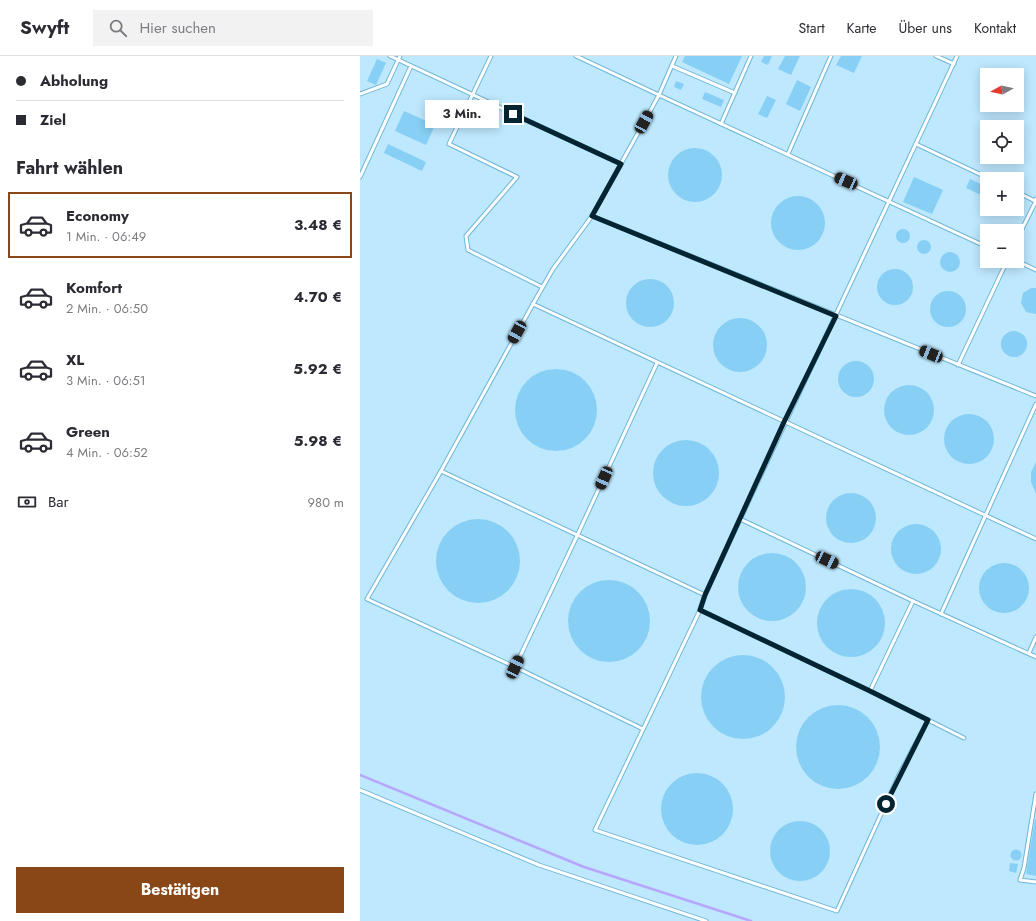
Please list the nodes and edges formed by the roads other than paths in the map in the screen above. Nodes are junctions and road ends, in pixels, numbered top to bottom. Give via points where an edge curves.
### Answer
1 (390, 56) edge
2 (400, 56) edge
3 (491, 56) edge
4 (576, 56) edge
5 (676, 56) edge
6 (751, 56) edge
7 (831, 56) edge
8 (936, 56) edge
9 (957, 56) edge
10 (399, 60) junction
11 (954, 64) junction
12 (411, 66) junction
13 (672, 66) junction
14 (735, 93) junction
15 (360, 94) edge
16 (473, 95) junction
17 (659, 95) junction
18 (722, 124) junction
19 (916, 144) junction
20 (788, 154) junction
21 (621, 164) junction
22 (980, 174) edge
23 (360, 177) edge
24 (1024, 195) edge
25 (1036, 200) edge
26 (889, 201) junction
27 (592, 216) junction
28 (1024, 225) edge
29 (980, 244) edge
30 (1024, 264) edge
31 (1004, 268) edge
32 (1036, 270) edge
33 (542, 287) junction
34 (533, 304) junction
35 (836, 316) junction
36 (657, 363) junction
37 (958, 365) junction
38 (1036, 396) edge
39 (1036, 404) edge
40 (784, 422) junction
41 (441, 471) junction
42 (985, 516) junction
43 (740, 519) junction
44 (577, 536) junction
45 (1036, 540) edge
46 (705, 595) junction
47 (913, 601) junction
48 (700, 610) junction
49 (941, 614) junction
50 (1036, 637) edge
51 (1029, 653) junction
52 (1036, 657) edge
53 (515, 667) junction
54 (870, 691) junction
55 (928, 720) junction
56 (643, 729) junction
57 (964, 738) dead end
58 (360, 790) edge
59 (1036, 794) edge
60 (1036, 882) edge
61 (706, 921) edge

1 - 10 lane
2 - 10 lane
3 - 16 lane
4 - 17 lane
5 - 13 lane
6 - 14 lane
7 - 20 lane
8 - 11 lane
9 - 11 lane
10 - 12 lane
10 - 15 lane via 387,84
11 - 19 lane
12 - 16 lane
12 - 23 lane
13 - 14 lane
13 - 17 lane
14 - 18 lane
16 - 21 lane
16 - 33 lane via 449,144 517,176 466,236 468,250
17 - 18 lane
17 - 21 lane
18 - 20 lane
19 - 22 lane
19 - 26 lane
20 - 26 lane
21 - 27 lane
24 - 25 lane
25 - 28 lane
26 - 29 lane
26 - 35 lane
27 - 33 lane via 552,269
27 - 35 lane
30 - 32 lane
31 - 37 lane
33 - 34 lane
34 - 36 lane
34 - 41 lane
35 - 37 lane
35 - 40 lane
36 - 40 lane
36 - 44 lane
37 - 38 lane
39 - 42 lane
40 - 42 lane
40 - 43 lane
41 - 44 lane
41 - 53 lane via 367,599
42 - 45 lane
42 - 49 lane
43 - 46 lane
43 - 47 lane
44 - 46 lane
44 - 53 lane
46 - 48 lane
47 - 49 lane
47 - 54 lane
48 - 54 lane
48 - 56 lane
49 - 51 lane
50 - 51 lane
51 - 52 lane
53 - 56 lane
54 - 55 lane
55 - 56 lane via 898,778 837,911 595,830
55 - 57 lane
58 - 61 lane via 539,865
59 - 60 lane via 1020,880

